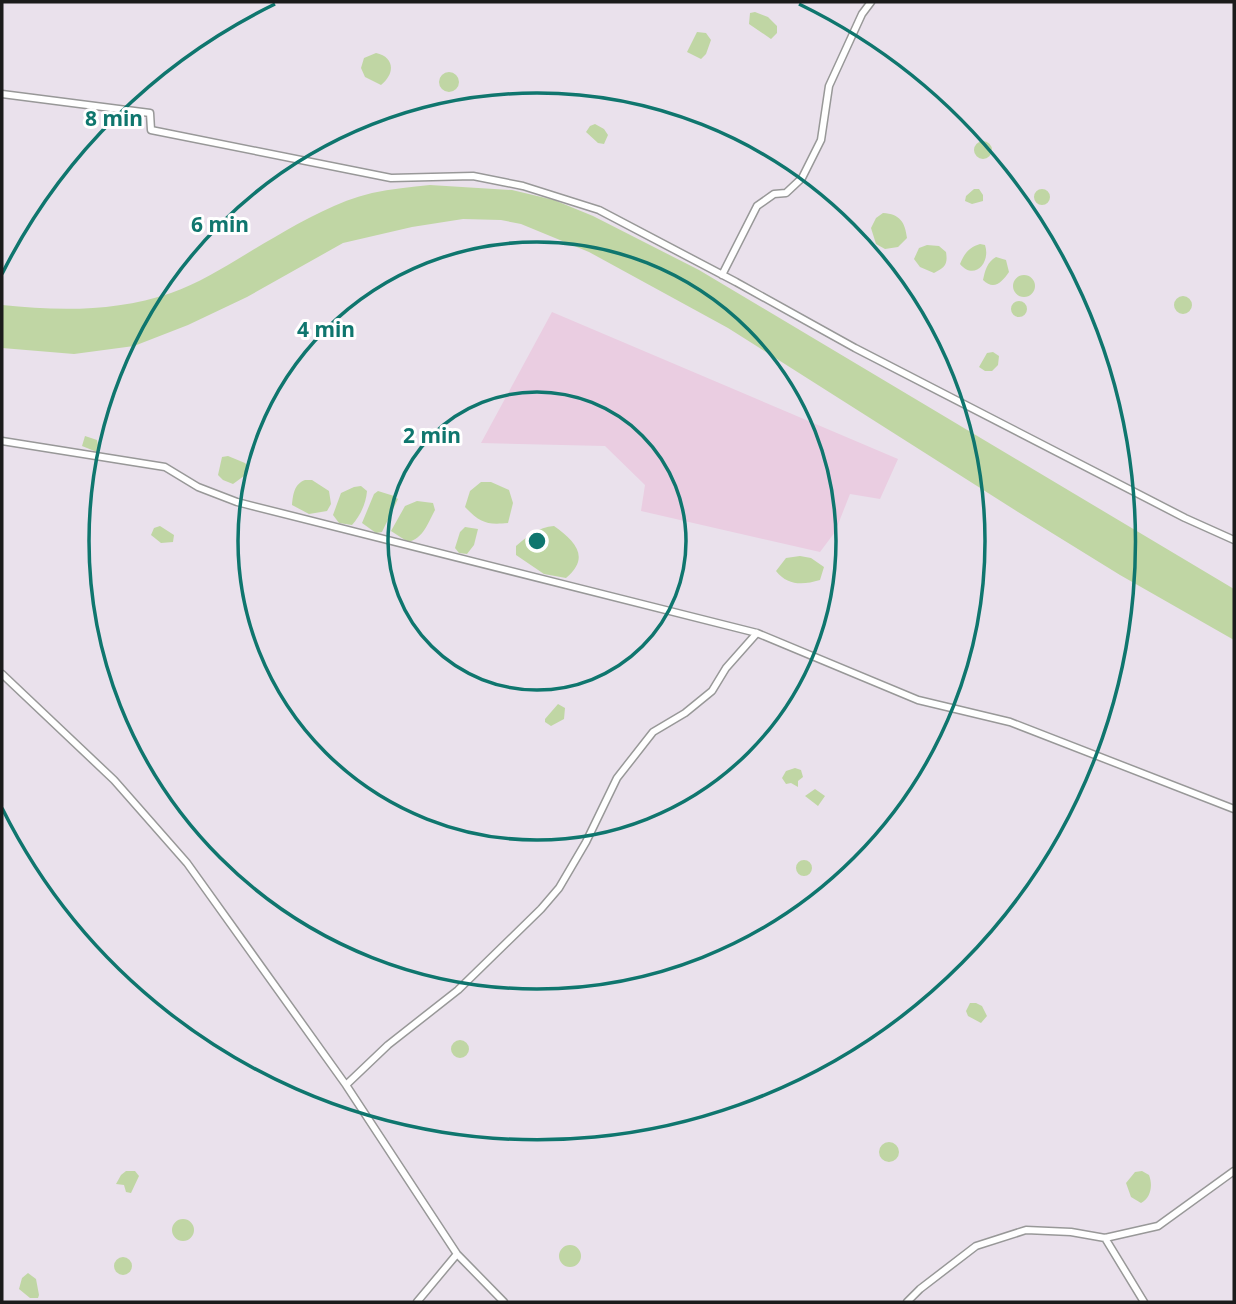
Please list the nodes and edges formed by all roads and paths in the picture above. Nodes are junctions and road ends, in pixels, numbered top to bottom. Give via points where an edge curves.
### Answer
1 (871, 2) edge
2 (2, 94) edge
3 (722, 275) junction
4 (2, 441) edge
5 (1234, 531) edge
6 (1232, 539) edge
7 (757, 633) junction
8 (2, 674) edge
9 (1234, 809) edge
10 (346, 1085) junction
11 (1234, 1171) edge
12 (1105, 1238) junction
13 (457, 1254) junction
14 (417, 1302) edge
15 (504, 1302) edge
16 (907, 1302) edge
17 (1144, 1302) edge

1 - 3 street via 829,86 821,140 802,178 786,193 774,194 757,205
2 - 3 street via 150,113 151,130 391,178 473,176 523,186 599,210
3 - 6 street via 855,348
4 - 7 street via 165,467 198,487 237,502
5 - 6 street
7 - 9 street via 918,700 1010,722
7 - 10 street via 712,691 653,732 617,778 586,842 541,909 458,990
8 - 10 street via 114,780 187,863
10 - 13 street
11 - 12 street via 1158,1226
12 - 16 street via 1026,1230 976,1246
12 - 17 street
13 - 14 street
13 - 15 street

